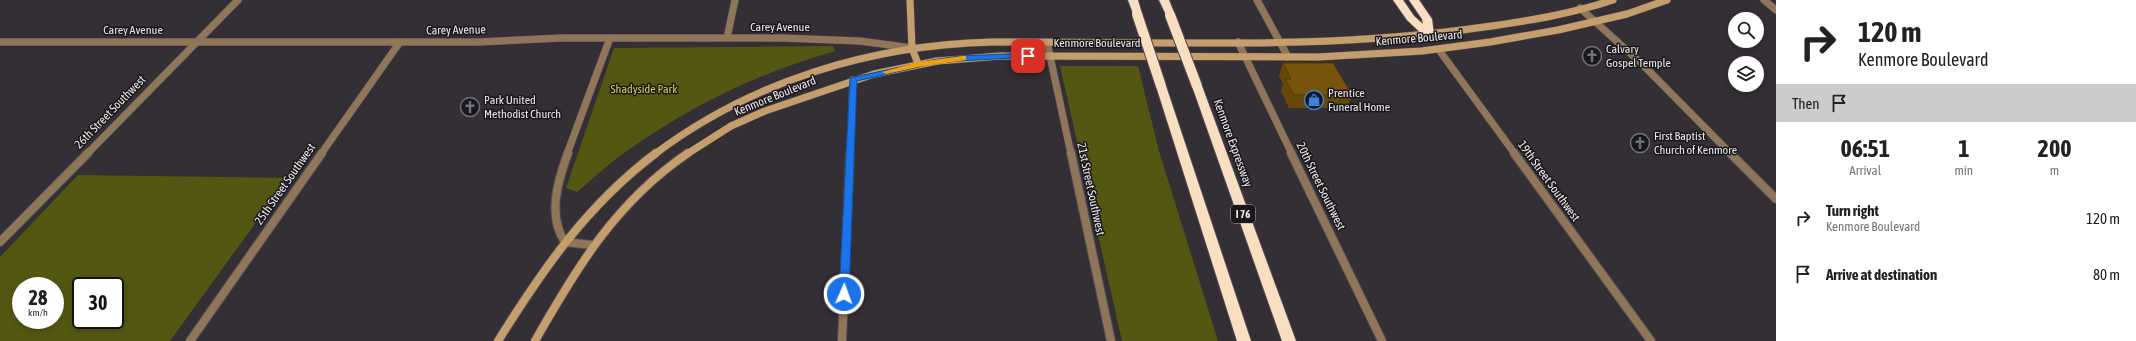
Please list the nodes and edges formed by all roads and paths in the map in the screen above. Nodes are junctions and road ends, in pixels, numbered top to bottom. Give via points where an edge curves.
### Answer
1 (238, 0) edge
2 (735, 0) edge
3 (910, 0) edge
4 (1133, 0) edge
5 (1164, 0) edge
6 (1173, 0) edge
7 (1257, 0) edge
8 (1398, 0) edge
9 (1414, 0) edge
10 (1667, 0) edge
11 (1764, 0) edge
12 (1609, 1) edge
13 (1580, 8) junction
14 (1776, 10) edge
15 (1170, 15) junction
16 (1595, 22) junction
17 (1429, 35) junction
18 (610, 38) junction
19 (727, 38) junction
20 (196, 41) junction
21 (0, 42) edge
22 (400, 42) junction
23 (1047, 42) junction
24 (1238, 42) junction
25 (1279, 42) junction
26 (912, 48) junction
27 (1439, 50) junction
28 (1050, 56) junction
29 (1245, 56) junction
30 (1288, 57) junction
31 (918, 64) junction
32 (853, 80) junction
33 (1776, 199) edge
34 (0, 242) edge
35 (565, 242) junction
36 (592, 245) junction
37 (190, 341) edge
38 (498, 341) edge
39 (535, 341) edge
40 (842, 341) edge
41 (1111, 341) edge
42 (1244, 341) edge
43 (1288, 341) edge
44 (1382, 341) edge
45 (1651, 341) edge

1 - 20 street, 26th Street Southwest
2 - 19 street
3 - 26 main road
4 - 42 highway, bridge
5 - 15 highway, Kenmore Expressway / I 76
6 - 15 highway
7 - 25 street
8 - 17 highway via 1410,18
9 - 17 highway via 1427,19
10 - 16 main road, Kenmore Boulevard
11 - 14 street
12 - 13 main road, Kenmore Boulevard
13 - 16 street
13 - 17 main road, Kenmore Boulevard via 1535,19
15 - 43 highway, Kenmore Expressway / I 76, bridge via 1198,86
16 - 27 main road, Kenmore Boulevard via 1492,43
16 - 33 street via 1642,64
17 - 25 main road, Kenmore Boulevard via 1388,39
17 - 27 main road, 19th Street Southwest
18 - 19 street, Carey Avenue
18 - 22 street, Carey Avenue
18 - 35 street via 560,174 555,215 558,234
19 - 26 street, Carey Avenue via 837,38
20 - 21 street, Carey Avenue
20 - 22 street, Carey Avenue
20 - 34 street, 26th Street Southwest
22 - 37 street, 25th Street Southwest
23 - 24 main road, Kenmore Boulevard
23 - 26 main road, Kenmore Boulevard via 984,42
23 - 28 street, 21st Street Southwest
24 - 25 main road, Kenmore Boulevard
24 - 29 street, 20th Street Southwest
25 - 30 street
26 - 31 main road
26 - 35 main road, Kenmore Boulevard via 801,75 714,116 681,135 626,176 602,199
27 - 30 main road, Kenmore Boulevard
27 - 45 street, 19th Street Southwest
28 - 29 main road, Kenmore Boulevard
28 - 31 main road, Kenmore Boulevard via 965,58
28 - 41 street, 21st Street Southwest
29 - 30 main road, Kenmore Boulevard
29 - 44 street, 20th Street Southwest
31 - 32 main road, Kenmore Boulevard
32 - 36 main road, Kenmore Boulevard via 747,118 687,154 631,200
32 - 40 street
35 - 36 street
35 - 38 main road, Kenmore Boulevard via 541,273
36 - 39 main road, Kenmore Boulevard

